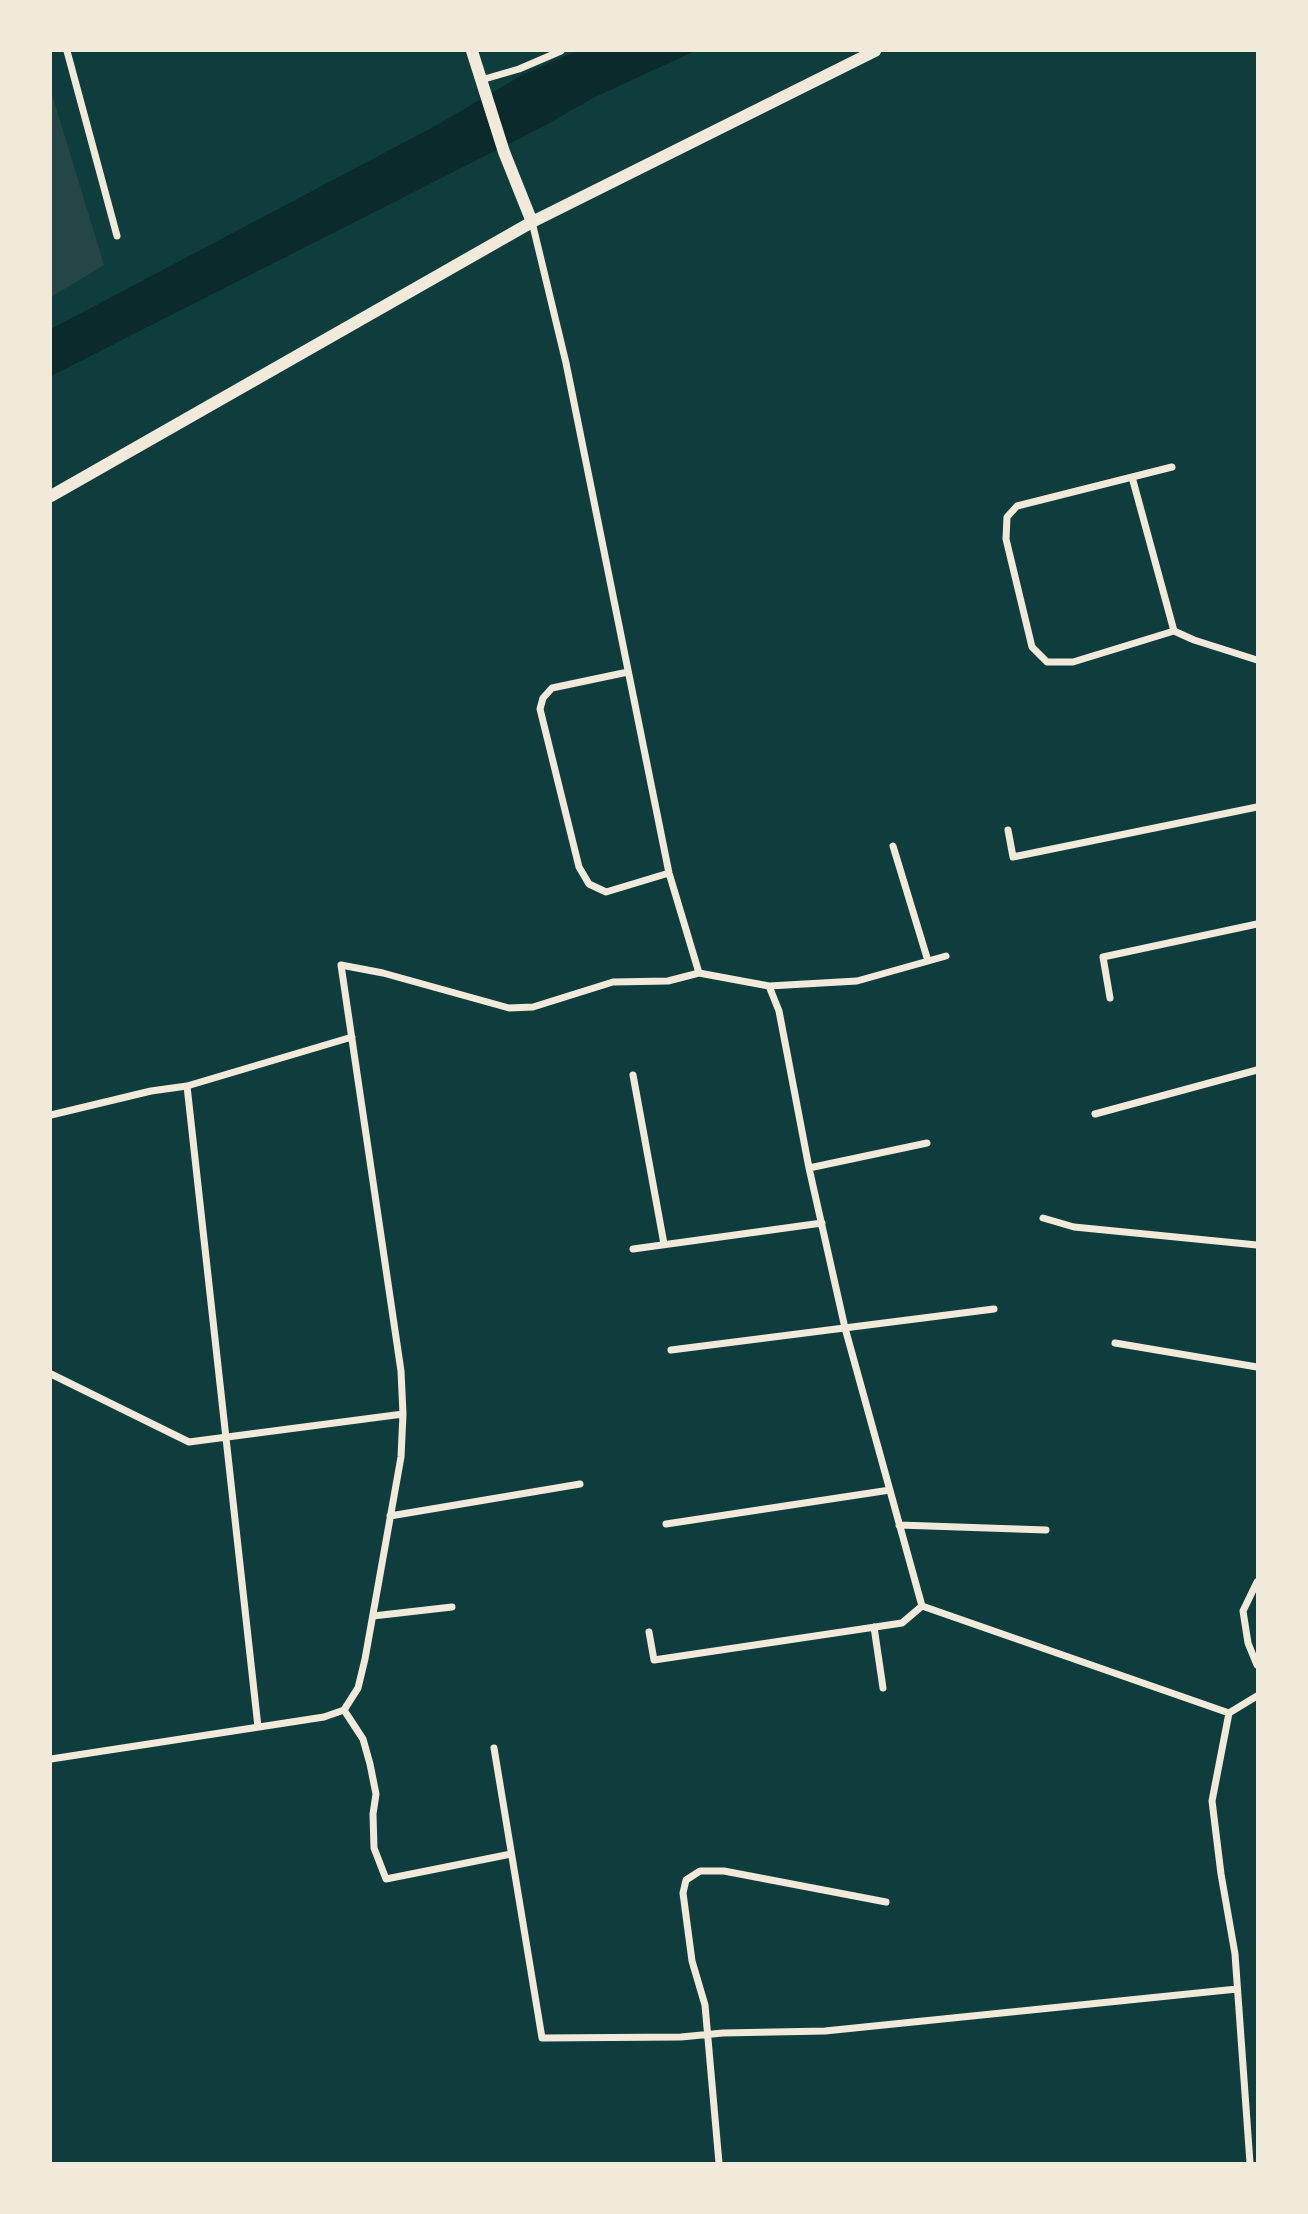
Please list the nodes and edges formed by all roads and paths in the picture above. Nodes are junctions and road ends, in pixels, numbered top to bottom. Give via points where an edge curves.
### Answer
1 (67, 51) edge
2 (472, 51) edge
3 (561, 51) edge
4 (875, 51) edge
5 (482, 83) junction
6 (532, 222) junction
7 (117, 236) dead end
8 (1172, 467) dead end
9 (1132, 477) junction
10 (51, 496) edge
11 (1174, 631) junction
12 (1257, 660) edge
13 (628, 672) junction
14 (1257, 807) edge
15 (1008, 830) dead end
16 (893, 846) dead end
17 (670, 873) junction
18 (1257, 924) edge
19 (946, 956) dead end
20 (929, 961) junction
21 (699, 974) junction
22 (769, 986) junction
23 (1110, 998) dead end
24 (352, 1037) junction
25 (1257, 1070) edge
26 (633, 1075) dead end
27 (187, 1086) junction
28 (1095, 1114) dead end
29 (51, 1115) edge
30 (927, 1143) dead end
31 (809, 1168) junction
32 (1043, 1218) dead end
33 (822, 1223) junction
34 (664, 1244) junction
35 (1257, 1245) edge
36 (634, 1249) dead end
37 (994, 1308) dead end
38 (845, 1328) junction
39 (1115, 1343) dead end
40 (671, 1350) dead end
41 (1257, 1367) edge
42 (51, 1374) edge
43 (403, 1414) junction
44 (226, 1437) junction
45 (580, 1484) dead end
46 (890, 1489) junction
47 (390, 1516) junction
48 (666, 1524) dead end
49 (900, 1525) junction
50 (1046, 1530) dead end
51 (1257, 1583) edge
52 (922, 1606) junction
53 (452, 1607) dead end
54 (373, 1616) junction
55 (874, 1627) junction
56 (649, 1632) dead end
57 (1257, 1665) edge
58 (883, 1688) dead end
59 (1257, 1696) edge
60 (344, 1710) junction
61 (1229, 1713) junction
62 (258, 1727) junction
63 (494, 1748) dead end
64 (51, 1759) edge
65 (511, 1854) junction
66 (886, 1902) dead end
67 (1237, 1989) junction
68 (708, 2035) junction
69 (719, 2163) edge
70 (1250, 2163) edge

1 - 7 street
2 - 5 street
3 - 5 street
4 - 6 street
5 - 6 street
6 - 10 street
6 - 13 street via 566,363
8 - 9 street
9 - 11 street
9 - 11 street via 1017,506 1007,517 1006,539 1032,647 1047,662 1073,662
11 - 12 street
13 - 17 street
13 - 17 street via 552,688 540,709 579,867 589,884 606,892
14 - 15 street via 1013,857
16 - 20 street
17 - 21 street
18 - 23 street via 1104,957
19 - 20 street
20 - 22 street via 857,981
21 - 22 street
21 - 24 street via 668,981 612,982 533,1007 509,1008 341,965
22 - 31 street via 779,1011
24 - 27 street
24 - 43 street via 401,1371
25 - 28 street
26 - 34 street
27 - 29 street
27 - 44 street
30 - 31 street
31 - 33 street
32 - 35 street via 1074,1227
33 - 34 street
33 - 38 street
34 - 36 street
37 - 38 street
38 - 40 street
38 - 46 street
39 - 41 street
42 - 44 street via 189,1442
43 - 44 street
43 - 47 street
44 - 62 street
45 - 47 street
46 - 48 street
46 - 49 street
47 - 54 street
49 - 50 street
49 - 52 street
51 - 57 street via 1243,1611
52 - 55 street via 902,1623
52 - 61 street
53 - 54 street
54 - 60 street via 358,1688
55 - 56 street via 654,1660
55 - 58 street
59 - 61 street
60 - 62 street
60 - 65 street via 363,1739 370,1764 376,1794 374,1848 386,1879
61 - 67 street via 1213,1801
62 - 64 street
63 - 65 street
65 - 68 street via 542,2038
66 - 68 street via 724,1871 700,1871 686,1880 683,1893 692,1961
67 - 68 street via 825,2031
67 - 70 street
68 - 69 street

